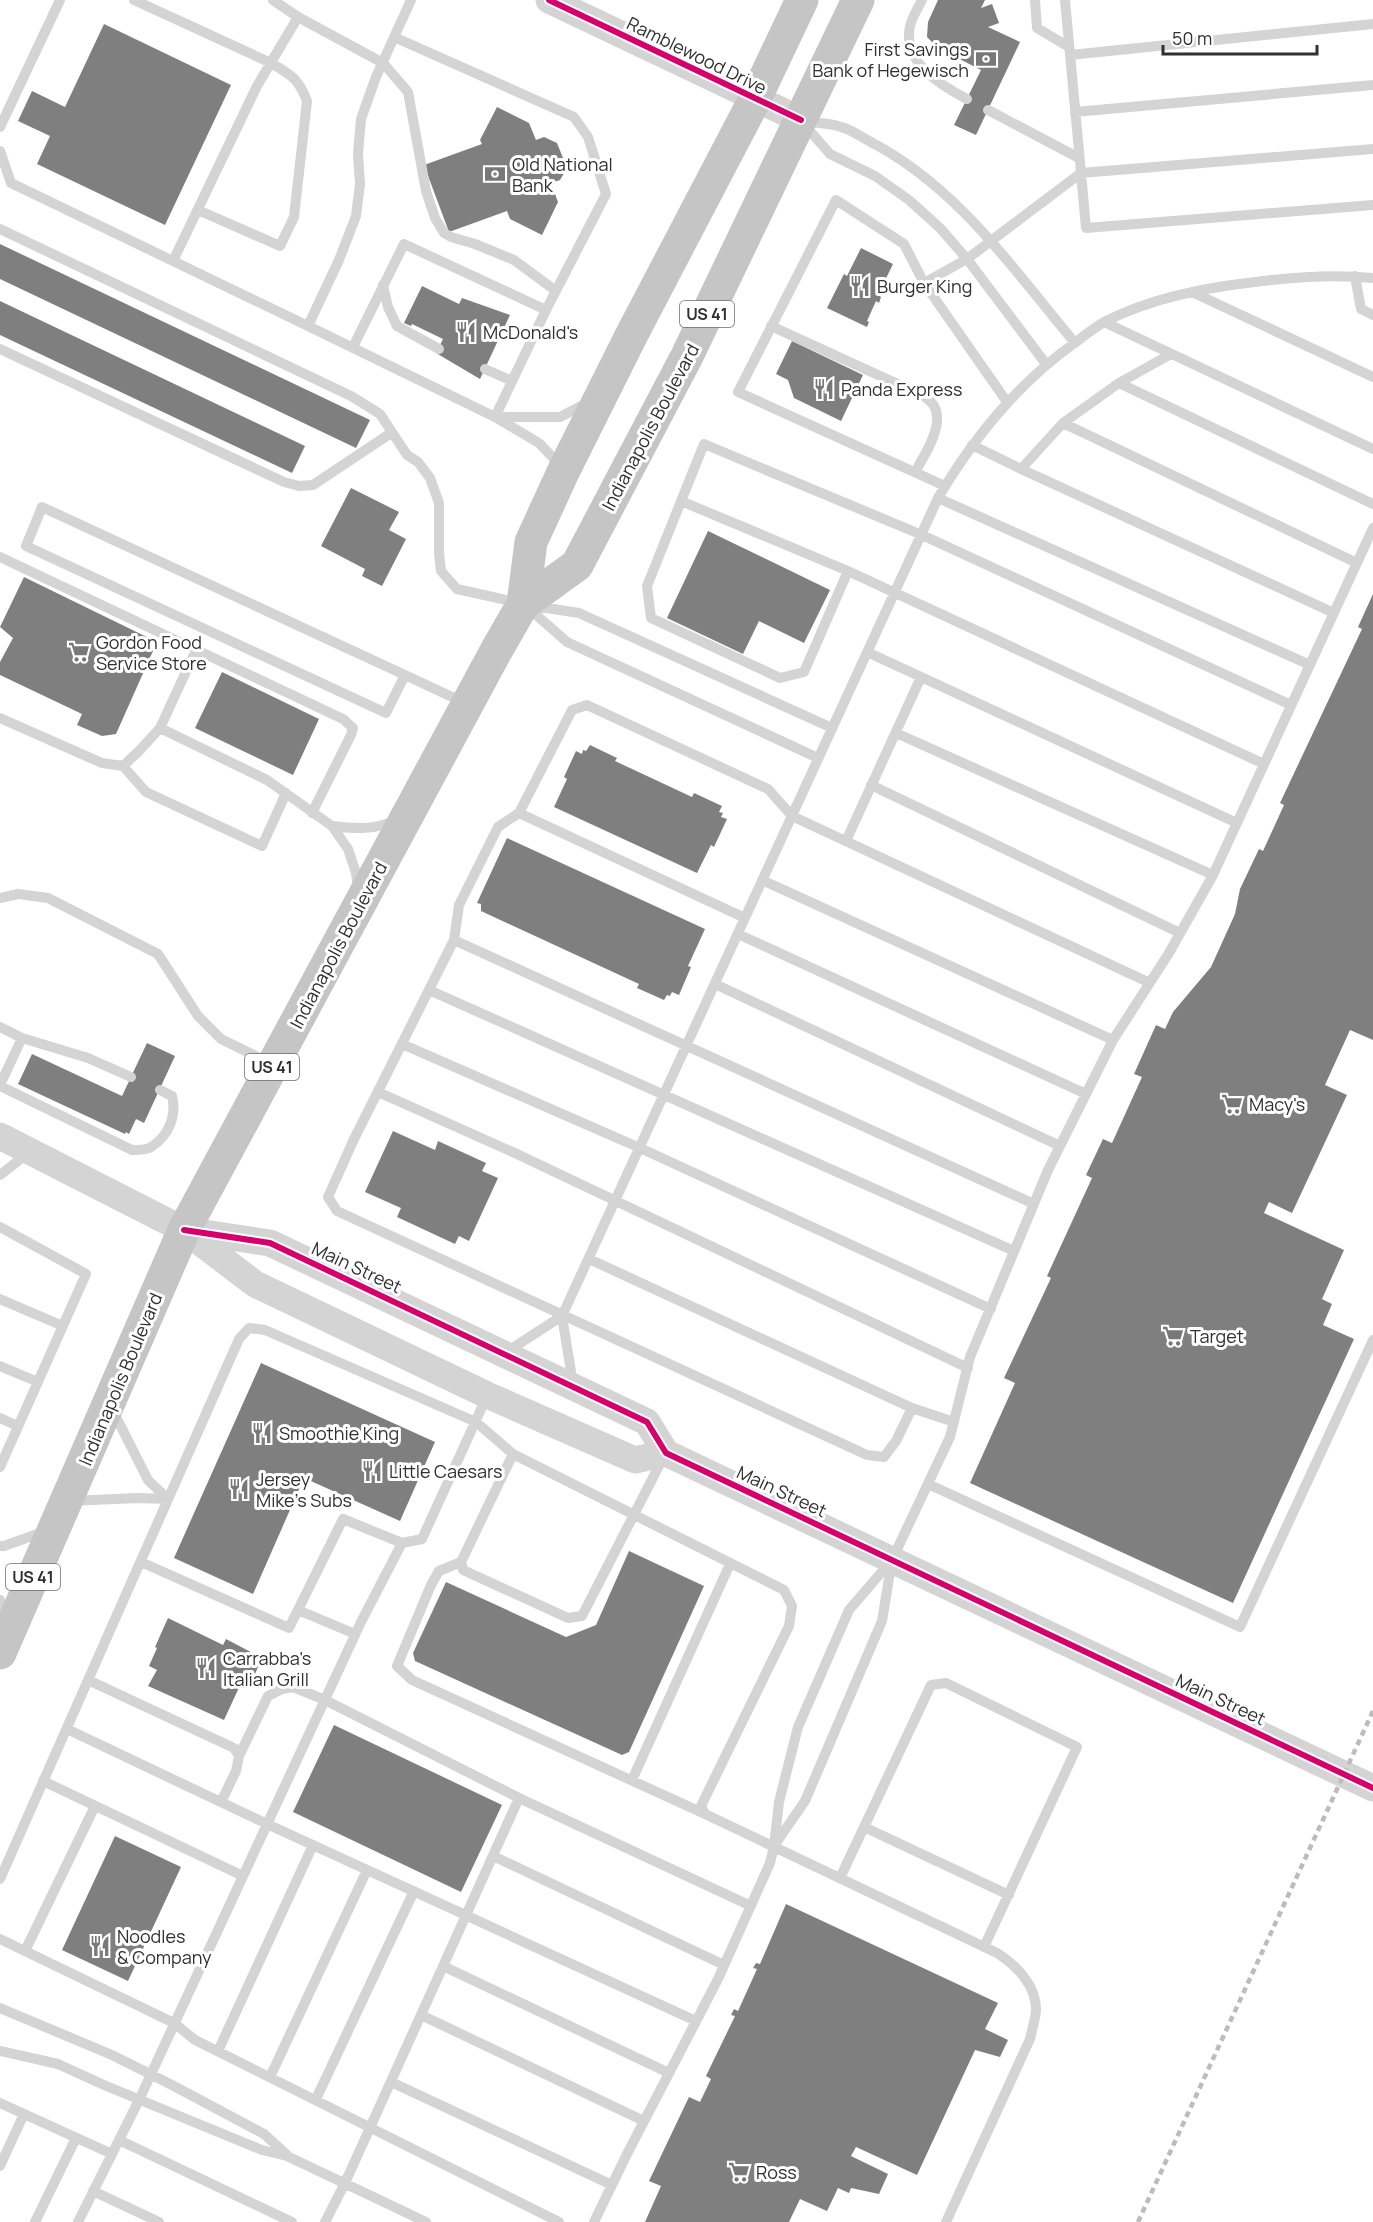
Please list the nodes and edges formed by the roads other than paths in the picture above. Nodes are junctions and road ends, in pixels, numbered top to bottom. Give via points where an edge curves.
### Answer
1 (60, 0) edge
2 (134, 0) edge
3 (273, 0) edge
4 (411, 0) edge
5 (549, 0) edge
6 (802, 0) edge
7 (858, 0) edge
8 (922, 0) edge
9 (1035, 0) edge
10 (1065, 0) edge
11 (298, 17) junction
12 (1373, 24) edge
13 (394, 37) junction
14 (1070, 51) junction
15 (271, 63) junction
16 (383, 63) junction
17 (1373, 85) edge
18 (755, 99) junction
19 (967, 99) dead end
20 (988, 110) dead end
21 (1075, 112) junction
22 (801, 120) junction
23 (0, 127) edge
24 (1373, 149) edge
25 (0, 151) edge
26 (1079, 158) junction
27 (1081, 173) junction
28 (1373, 205) edge
29 (198, 210) junction
30 (0, 229) edge
31 (991, 242) junction
32 (967, 259) junction
33 (173, 261) junction
34 (1355, 276) junction
35 (1373, 278) edge
36 (924, 283) junction
37 (383, 285) junction
38 (556, 291) junction
39 (1192, 292) junction
40 (546, 310) junction
41 (1373, 315) edge
42 (1104, 322) junction
43 (308, 326) junction
44 (771, 326) junction
45 (1075, 343) junction
46 (353, 347) junction
47 (0, 349) edge
48 (439, 349) dead end
49 (1171, 354) junction
50 (1046, 364) junction
51 (485, 369) dead end
52 (1373, 377) edge
53 (512, 381) junction
54 (1119, 383) junction
55 (601, 396) junction
56 (1007, 402) junction
57 (495, 417) junction
58 (1063, 423) junction
59 (392, 434) junction
60 (972, 445) junction
61 (1373, 449) edge
62 (1021, 469) junction
63 (564, 470) junction
64 (915, 472) junction
65 (945, 486) junction
66 (938, 498) junction
67 (681, 501) junction
68 (1373, 504) edge
69 (1373, 528) edge
70 (922, 535) junction
71 (0, 557) edge
72 (1357, 563) junction
73 (848, 571) junction
74 (895, 593) junction
75 (524, 604) junction
76 (1334, 613) junction
77 (196, 650) junction
78 (867, 652) junction
79 (1310, 664) junction
80 (405, 675) junction
81 (921, 677) junction
82 (468, 705) junction
83 (1291, 705) junction
84 (0, 718) edge
85 (160, 728) junction
86 (832, 728) junction
87 (896, 733) junction
88 (819, 758) junction
89 (1264, 764) junction
90 (123, 766) junction
91 (871, 786) junction
92 (286, 793) junction
93 (312, 813) junction
94 (519, 813) junction
95 (408, 815) junction
96 (792, 816) junction
97 (1237, 823) junction
98 (332, 826) junction
99 (846, 841) junction
100 (1213, 875) junction
101 (762, 880) junction
102 (0, 897) edge
103 (360, 904) junction
104 (745, 918) junction
105 (1180, 933) junction
106 (738, 934) junction
107 (454, 940) junction
108 (1150, 983) junction
109 (715, 984) junction
110 (429, 990) junction
111 (0, 1027) edge
112 (22, 1038) junction
113 (1113, 1040) junction
114 (402, 1044) junction
115 (687, 1046) junction
116 (273, 1065) junction
117 (131, 1077) dead end
118 (0, 1085) edge
119 (160, 1090) dead end
120 (378, 1092) junction
121 (1086, 1094) junction
122 (664, 1096) junction
123 (0, 1136) edge
124 (1060, 1146) junction
125 (640, 1148) junction
126 (31, 1151) junction
127 (0, 1175) edge
128 (615, 1202) junction
129 (1034, 1203) junction
130 (0, 1227) edge
131 (184, 1230) junction
132 (1014, 1251) junction
133 (589, 1259) junction
134 (0, 1299) edge
135 (991, 1308) junction
136 (562, 1316) junction
137 (63, 1326) junction
138 (1373, 1340) edge
139 (505, 1353) junction
140 (0, 1366) edge
141 (968, 1368) junction
142 (38, 1382) junction
143 (573, 1386) junction
144 (487, 1395) junction
145 (109, 1404) junction
146 (912, 1407) junction
147 (0, 1418) edge
148 (476, 1422) junction
149 (954, 1422) junction
150 (18, 1426) junction
151 (666, 1453) junction
152 (513, 1455) junction
153 (0, 1467) edge
154 (927, 1484) junction
155 (168, 1499) junction
156 (61, 1514) junction
157 (634, 1515) junction
158 (402, 1543) junction
159 (0, 1546) edge
160 (892, 1560) junction
161 (141, 1562) junction
162 (461, 1562) junction
163 (730, 1564) junction
164 (298, 1610) junction
165 (4, 1626) edge
166 (356, 1634) junction
167 (88, 1680) junction
168 (325, 1700) junction
169 (67, 1729) junction
170 (239, 1756) junction
171 (632, 1780) junction
172 (43, 1781) junction
173 (1373, 1788) edge
174 (519, 1798) junction
175 (221, 1802) junction
176 (95, 1806) junction
177 (705, 1814) junction
178 (267, 1824) junction
179 (864, 1827) junction
180 (313, 1845) junction
181 (774, 1846) junction
182 (493, 1856) junction
183 (367, 1870) junction
184 (243, 1876) junction
185 (840, 1878) junction
186 (0, 1879) edge
187 (414, 1891) junction
188 (1009, 1895) junction
189 (751, 1906) junction
190 (466, 1915) junction
191 (0, 1939) edge
192 (984, 1947) junction
193 (25, 1951) junction
194 (724, 1965) junction
195 (443, 1966) junction
196 (0, 2008) edge
197 (421, 2015) junction
198 (696, 2021) junction
199 (174, 2023) junction
200 (0, 2051) edge
201 (218, 2051) junction
202 (669, 2073) junction
203 (151, 2074) junction
204 (270, 2077) junction
205 (391, 2082) junction
206 (316, 2099) junction
207 (139, 2100) junction
208 (0, 2103) edge
209 (24, 2114) junction
210 (644, 2121) junction
211 (370, 2127) junction
212 (76, 2138) junction
213 (119, 2140) junction
214 (112, 2154) junction
215 (288, 2156) junction
216 (0, 2166) edge
217 (345, 2183) junction
218 (612, 2185) junction
219 (93, 2191) junction
220 (35, 2222) edge
221 (78, 2222) edge
222 (159, 2222) edge
223 (292, 2222) edge
224 (325, 2222) edge
225 (426, 2222) edge
226 (559, 2222) edge
227 (594, 2222) edge
228 (946, 2222) edge

1 - 23 lane
2 - 15 lane
3 - 11 lane
4 - 13 lane
5 - 18 street, Ramblewood Drive
6 - 18 highway, Indianapolis Boulevard / US 41
7 - 22 highway, Indianapolis Boulevard / US 41
8 - 19 lane via 910,26 910,46 921,68 945,88
9 - 14 lane via 1037,28
10 - 14 lane
11 - 15 lane
11 - 16 lane
12 - 14 lane
13 - 16 lane
13 - 38 lane via 574,117 588,137 606,194
14 - 21 lane
15 - 29 lane via 256,86
15 - 29 lane via 292,75 307,101 294,217 280,246
16 - 38 lane via 408,92 426,191 444,233 514,260
16 - 43 lane via 361,119 356,216
17 - 21 lane
18 - 22 street, Ramblewood Drive
18 - 55 highway, Indianapolis Boulevard / US 41
20 - 26 lane
21 - 26 lane
22 - 31 lane via 842,127 890,152 929,179
22 - 32 lane via 830,154 875,176 909,200
22 - 75 highway, Indianapolis Boulevard / US 41 via 687,356 578,565
24 - 27 lane
25 - 33 lane via 11,183
26 - 27 lane
27 - 28 lane via 1086,228
27 - 31 lane
29 - 33 lane
30 - 59 lane via 351,396 380,414
31 - 32 lane
31 - 45 lane
32 - 36 lane
32 - 50 lane
33 - 43 lane
34 - 35 lane
34 - 39 lane via 1282,278
34 - 41 lane via 1360,309
36 - 44 lane via 904,244 836,200
36 - 56 lane
37 - 40 lane via 404,244
37 - 46 lane
37 - 48 lane via 397,326
38 - 40 lane
39 - 42 lane via 1160,299
39 - 52 lane
40 - 53 lane
42 - 45 lane
42 - 49 lane
43 - 46 lane
44 - 64 lane via 924,396 935,406 933,438
44 - 64 lane via 738,392
45 - 50 lane
46 - 57 lane
47 - 59 lane via 299,486 313,485
49 - 54 lane
49 - 61 lane
50 - 56 lane
51 - 53 lane
53 - 57 lane
54 - 58 lane
54 - 68 lane
55 - 57 lane via 560,417
55 - 63 highway, Indianapolis Boulevard / US 41
56 - 60 lane
57 - 63 lane via 539,443
58 - 62 lane
58 - 72 lane
59 - 75 lane via 430,478 440,503 441,571 457,589
60 - 62 lane
60 - 65 lane
62 - 76 lane
63 - 75 highway, Indianapolis Boulevard / US 41 via 531,542
64 - 65 lane
65 - 66 lane
66 - 70 lane
66 - 79 lane
67 - 70 lane via 704,444
67 - 73 lane
67 - 73 lane via 648,586 651,618 780,678 804,672
69 - 72 lane
70 - 74 lane
70 - 83 lane
71 - 77 lane
72 - 76 lane
73 - 74 lane
74 - 78 lane
74 - 89 lane
75 - 82 highway, Indianapolis Boulevard / US 41
75 - 86 lane via 579,613
75 - 88 lane via 567,642
76 - 79 lane
77 - 85 lane
77 - 93 lane via 344,719 353,728
78 - 81 lane
78 - 86 lane
79 - 83 lane
80 - 80 lane via 386,713 26,546 42,507
80 - 82 lane
81 - 87 lane
81 - 97 lane
82 - 95 highway, Indianapolis Boulevard / US 41
83 - 89 lane
84 - 90 lane via 102,763
85 - 90 lane
85 - 92 lane
86 - 88 lane
87 - 91 lane
87 - 100 lane
88 - 96 lane
89 - 97 lane
90 - 92 lane via 146,792 262,846
91 - 99 lane
91 - 105 lane
92 - 93 lane
93 - 98 lane
94 - 96 lane via 572,710 587,705 768,789
94 - 104 lane
94 - 107 lane via 498,827 459,905
95 - 98 lane via 361,830
95 - 103 highway, Indianapolis Boulevard / US 41
96 - 99 lane
96 - 101 lane
97 - 100 lane
98 - 103 lane via 348,849
99 - 108 lane
100 - 105 lane
101 - 104 lane
101 - 113 lane
102 - 116 lane via 18,894 48,898 158,954 198,1016 221,1039
103 - 116 highway, Indianapolis Boulevard / US 41
104 - 106 lane
105 - 108 lane
106 - 109 lane
106 - 121 lane
107 - 110 lane
107 - 115 lane
108 - 113 lane
109 - 115 lane
109 - 124 lane
110 - 114 lane
110 - 122 lane
111 - 112 lane
112 - 117 lane via 87,1058
112 - 118 lane
113 - 121 lane
114 - 120 lane
114 - 125 lane
115 - 122 lane
115 - 129 lane
116 - 131 highway, Indianapolis Boulevard / US 41
118 - 119 lane via 132,1150 151,1148 169,1130 175,1109 172,1096
120 - 128 lane
120 - 136 lane via 328,1197 337,1211
121 - 124 lane
122 - 125 lane
122 - 132 lane
123 - 126 street, Main Street
124 - 129 lane
125 - 128 lane
125 - 135 lane
126 - 127 lane
126 - 131 street, Main Street
128 - 133 lane
128 - 141 lane
129 - 132 lane
130 - 137 lane via 86,1274
131 - 139 street, Main Street via 270,1243
131 - 144 street, Main Street via 255,1284
131 - 145 highway, Indianapolis Boulevard / US 41
132 - 135 lane
133 - 136 lane
133 - 146 lane
134 - 137 lane
135 - 141 lane
136 - 139 lane
136 - 143 lane
136 - 146 lane via 867,1455 884,1457
137 - 142 lane
138 - 154 lane via 1240,1627
139 - 143 street, Main Street
140 - 142 lane
141 - 149 lane
142 - 150 lane
143 - 151 street, Main Street via 647,1422
144 - 148 lane
144 - 151 street, Main Street via 634,1460
145 - 155 lane via 148,1480
145 - 156 highway, Indianapolis Boulevard / US 41
146 - 149 lane
147 - 150 lane
148 - 152 lane
148 - 155 lane via 265,1330 249,1328 239,1339
148 - 158 lane via 422,1539
149 - 154 lane
150 - 153 lane
151 - 157 lane
151 - 160 street, Main Street
152 - 157 lane
152 - 162 lane
154 - 160 lane
155 - 156 lane via 138,1498
155 - 161 lane
156 - 159 lane
156 - 165 highway, Indianapolis Boulevard / US 41
157 - 162 lane via 582,1616 568,1618 463,1570
157 - 163 lane
158 - 164 lane via 343,1519
158 - 166 lane
160 - 173 street, Main Street
160 - 181 lane via 882,1621 804,1801
160 - 181 lane via 849,1610 798,1727 779,1802
161 - 164 lane via 289,1628
161 - 167 lane
162 - 171 lane via 439,1571 397,1666 412,1680
163 - 171 lane
163 - 177 lane via 784,1590 792,1606 789,1626 701,1806
164 - 166 lane
166 - 168 lane
167 - 169 lane
167 - 170 lane via 234,1748
168 - 170 lane via 293,1687 268,1696
168 - 174 lane
168 - 178 lane
169 - 172 lane
169 - 175 lane
170 - 175 lane
171 - 177 lane
172 - 176 lane
172 - 186 lane
174 - 182 lane
174 - 189 lane
175 - 178 lane
176 - 184 lane
176 - 193 lane
177 - 181 lane
178 - 180 lane
178 - 184 lane
179 - 185 lane
179 - 188 lane
179 - 188 lane via 931,1685 946,1683 1077,1747
180 - 183 lane
180 - 201 lane
181 - 185 lane
181 - 189 lane
182 - 190 lane
182 - 194 lane
183 - 187 lane
183 - 204 lane
184 - 199 lane
185 - 192 lane
187 - 190 lane
187 - 206 lane
188 - 192 lane
189 - 194 lane
190 - 195 lane
190 - 198 lane
191 - 193 lane
192 - 228 lane via 1012,1963 1029,1983 1036,2008 1030,2039
193 - 199 lane
194 - 198 lane
195 - 197 lane
195 - 202 lane
196 - 203 lane
197 - 205 lane
197 - 210 lane
198 - 202 lane
199 - 201 lane via 195,2040
199 - 203 lane
200 - 207 lane via 58,2064
201 - 204 lane
202 - 210 lane
203 - 207 lane
203 - 215 lane via 264,2134
204 - 206 lane
205 - 211 lane
205 - 218 lane
206 - 211 lane
207 - 213 lane
207 - 215 lane via 262,2150
208 - 209 lane
209 - 212 lane
209 - 216 lane
210 - 218 lane
211 - 217 lane
211 - 226 lane
212 - 214 lane
212 - 220 lane
213 - 214 lane
213 - 223 lane
214 - 219 lane
215 - 217 lane
217 - 224 lane
217 - 225 lane
218 - 227 lane
219 - 221 lane
219 - 222 lane

